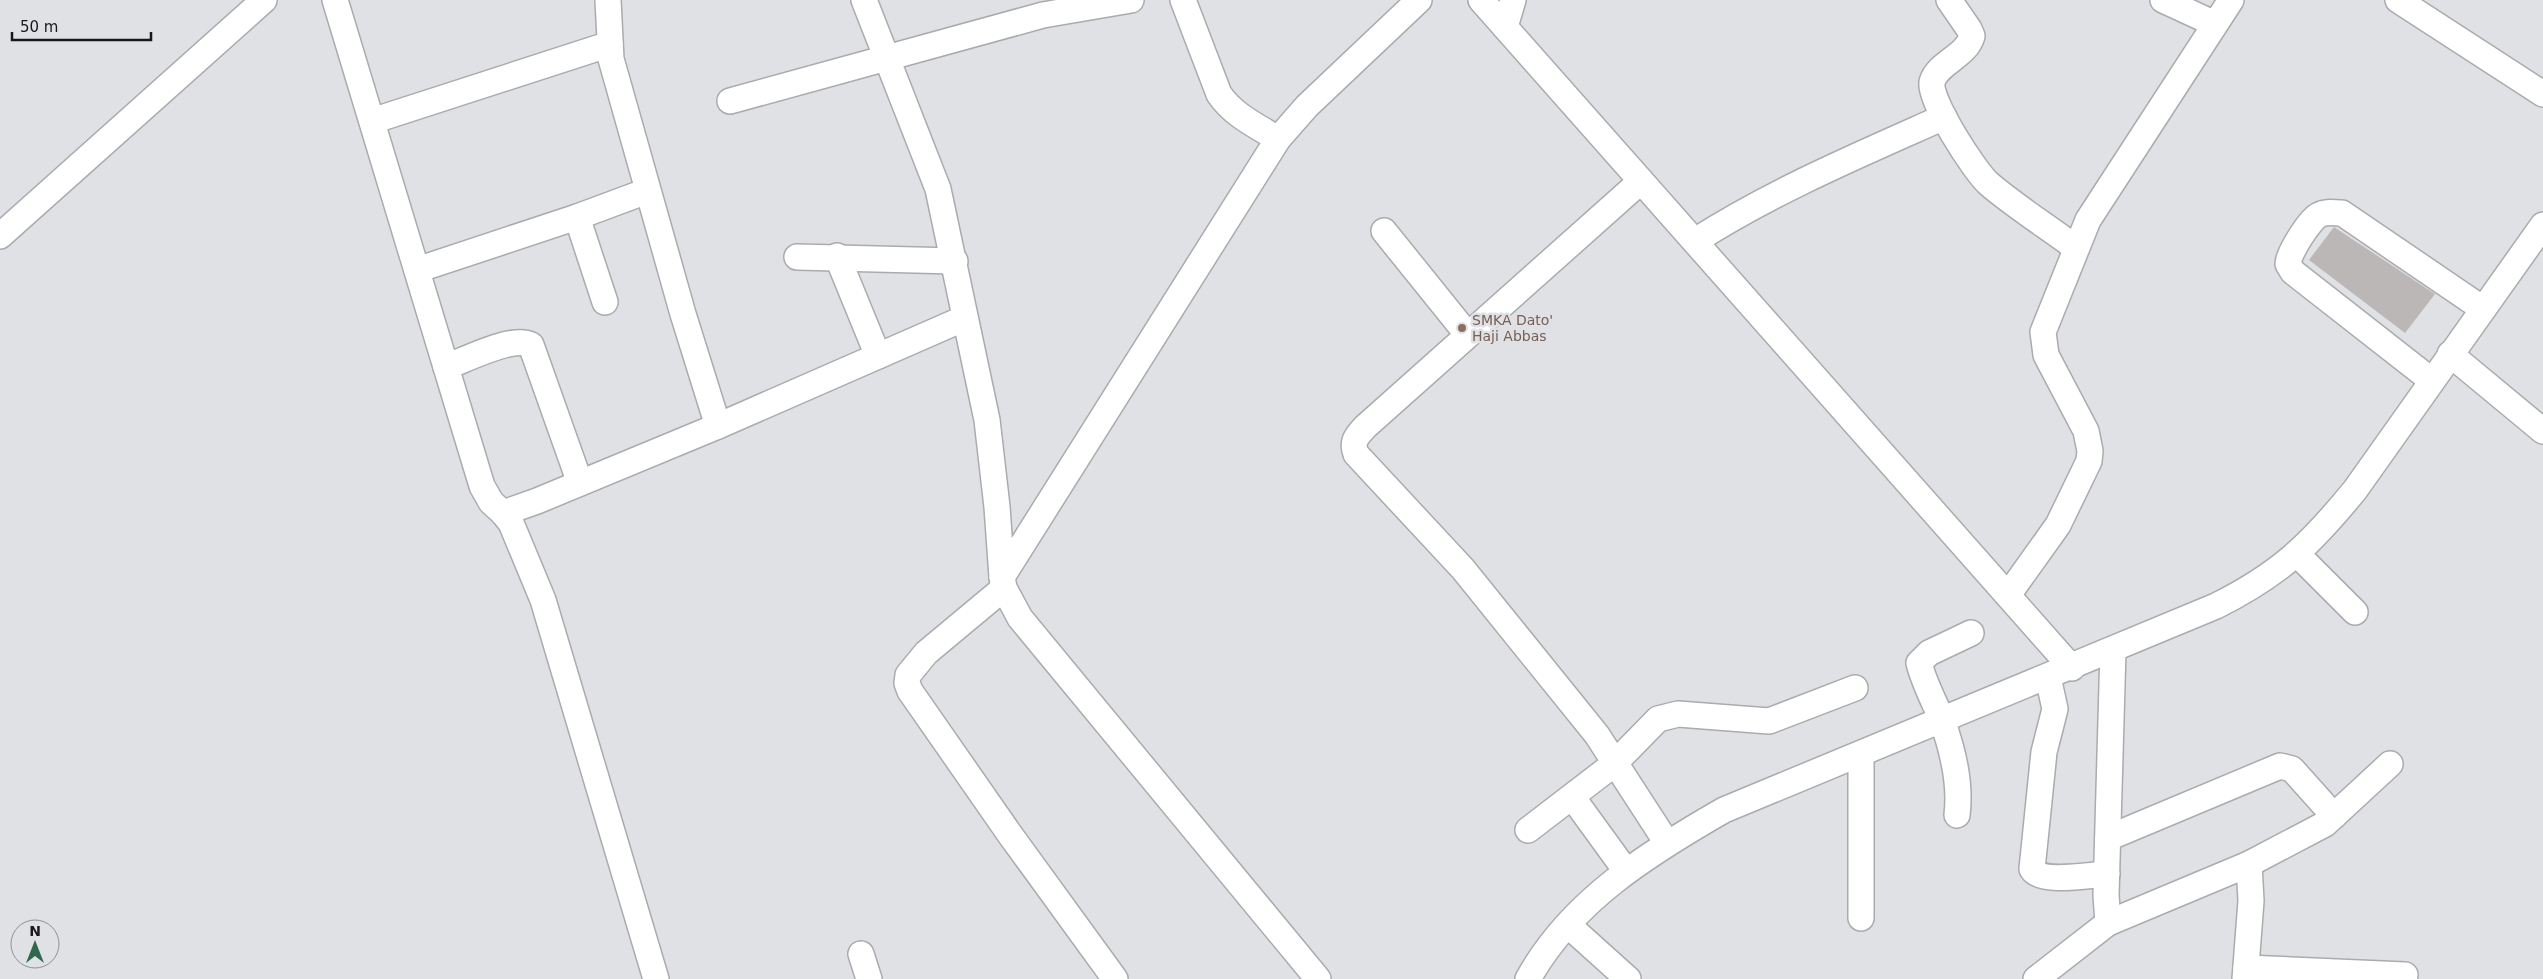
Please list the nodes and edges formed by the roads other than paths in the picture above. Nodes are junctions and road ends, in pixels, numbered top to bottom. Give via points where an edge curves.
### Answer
1 (264, 0) edge
2 (334, 0) edge
3 (608, 0) edge
4 (864, 0) edge
5 (1131, 0) edge
6 (1183, 0) edge
7 (1419, 0) edge
8 (1481, 0) edge
9 (1513, 0) edge
10 (1949, 0) edge
11 (2163, 0) edge
12 (2231, 0) edge
13 (2398, 0) edge
14 (2215, 24) junction
15 (1505, 27) junction
16 (610, 44) junction
17 (887, 59) junction
18 (2543, 94) edge
19 (730, 101) dead end
20 (1944, 117) junction
21 (372, 121) junction
22 (1278, 139) junction
23 (1641, 180) junction
24 (647, 191) junction
25 (577, 217) junction
26 (2542, 227) edge
27 (1384, 231) dead end
28 (0, 236) edge
29 (1694, 241) junction
30 (2076, 248) junction
31 (838, 256) junction
32 (797, 257) dead end
33 (955, 261) junction
34 (416, 270) junction
35 (605, 302) dead end
36 (2483, 309) junction
37 (965, 318) junction
38 (1467, 334) junction
39 (2450, 354) junction
40 (878, 356) junction
41 (446, 367) junction
42 (2431, 380) junction
43 (718, 426) junction
44 (2543, 431) edge
45 (580, 483) junction
46 (503, 513) junction
47 (2297, 554) junction
48 (1003, 583) junction
49 (2008, 595) junction
50 (2355, 612) dead end
51 (1971, 633) dead end
52 (2113, 650) junction
53 (2072, 668) junction
54 (2048, 677) junction
55 (1855, 688) dead end
56 (1942, 721) junction
57 (1861, 754) junction
58 (1614, 764) junction
59 (2390, 764) dead end
60 (1573, 798) junction
61 (1957, 815) dead end
62 (2334, 816) junction
63 (1528, 830) dead end
64 (2108, 838) junction
65 (1667, 843) junction
66 (2249, 864) junction
67 (1626, 871) junction
68 (2107, 874) junction
69 (1861, 918) dead end
70 (2108, 923) junction
71 (1568, 925) junction
72 (861, 954) dead end
73 (2246, 974) edge
74 (2405, 975) dead end
75 (656, 979) edge
76 (869, 979) edge
77 (1115, 979) edge
78 (1318, 979) edge
79 (1528, 979) edge
80 (1628, 979) edge
81 (2036, 979) edge

1 - 28 street
2 - 21 street
3 - 16 street
4 - 17 street
5 - 17 street via 1043,15
6 - 22 street via 1219,94 1234,112
7 - 22 street via 1307,106
8 - 15 street
9 - 15 street
10 - 20 street via 1972,36 1964,51 1940,70 1932,83 1932,91
11 - 14 street
12 - 14 street
13 - 18 street
14 - 30 street via 2088,220
15 - 23 street
16 - 21 street
16 - 24 street
17 - 19 street
17 - 33 street via 933,170
20 - 29 street via 1788,187
20 - 30 street via 1988,184
21 - 34 street
22 - 48 street
23 - 29 street
23 - 38 street
24 - 25 street
24 - 43 street
25 - 34 street
25 - 35 street
26 - 36 street
27 - 38 street
29 - 49 street
30 - 49 street via 2043,332 2043,341 2046,355 2086,431 2089,461 2058,525
31 - 32 street
31 - 33 street
31 - 40 street
33 - 37 street
34 - 41 street
36 - 39 street
36 - 42 street via 2342,213 2325,213 2314,218 2291,253 2288,264 2293,272
37 - 40 street
37 - 48 street via 987,420
38 - 58 street via 1365,427 1354,439 1353,446 1356,454 1463,569 1596,735
39 - 42 street
39 - 44 street
40 - 43 street
41 - 45 street via 510,343 531,345
41 - 46 street via 482,486 491,502
42 - 47 street via 2355,490
43 - 45 street
45 - 46 street
46 - 75 street via 511,523 543,600
47 - 50 street
47 - 52 street via 2250,589
48 - 77 street via 912,668 908,683 910,691
48 - 78 street via 1020,618
49 - 53 street
51 - 56 street via 1929,653 1919,663
52 - 53 street
52 - 64 street
53 - 54 street
54 - 56 street
54 - 68 street via 2055,709 2044,752 2032,869 2039,876 2049,878
55 - 58 street via 1769,721 1665,715
56 - 57 street
56 - 61 street via 1959,781
57 - 65 street via 1724,810
57 - 69 street
58 - 60 street
58 - 65 street
59 - 62 street
60 - 63 street
60 - 67 street
62 - 64 street via 2292,769 2280,766
62 - 66 street via 2325,824
64 - 68 street
65 - 67 street
66 - 70 street
66 - 73 street via 2251,901
67 - 71 street
68 - 70 street
70 - 81 street
71 - 79 street
71 - 80 street
72 - 76 street
73 - 74 street

